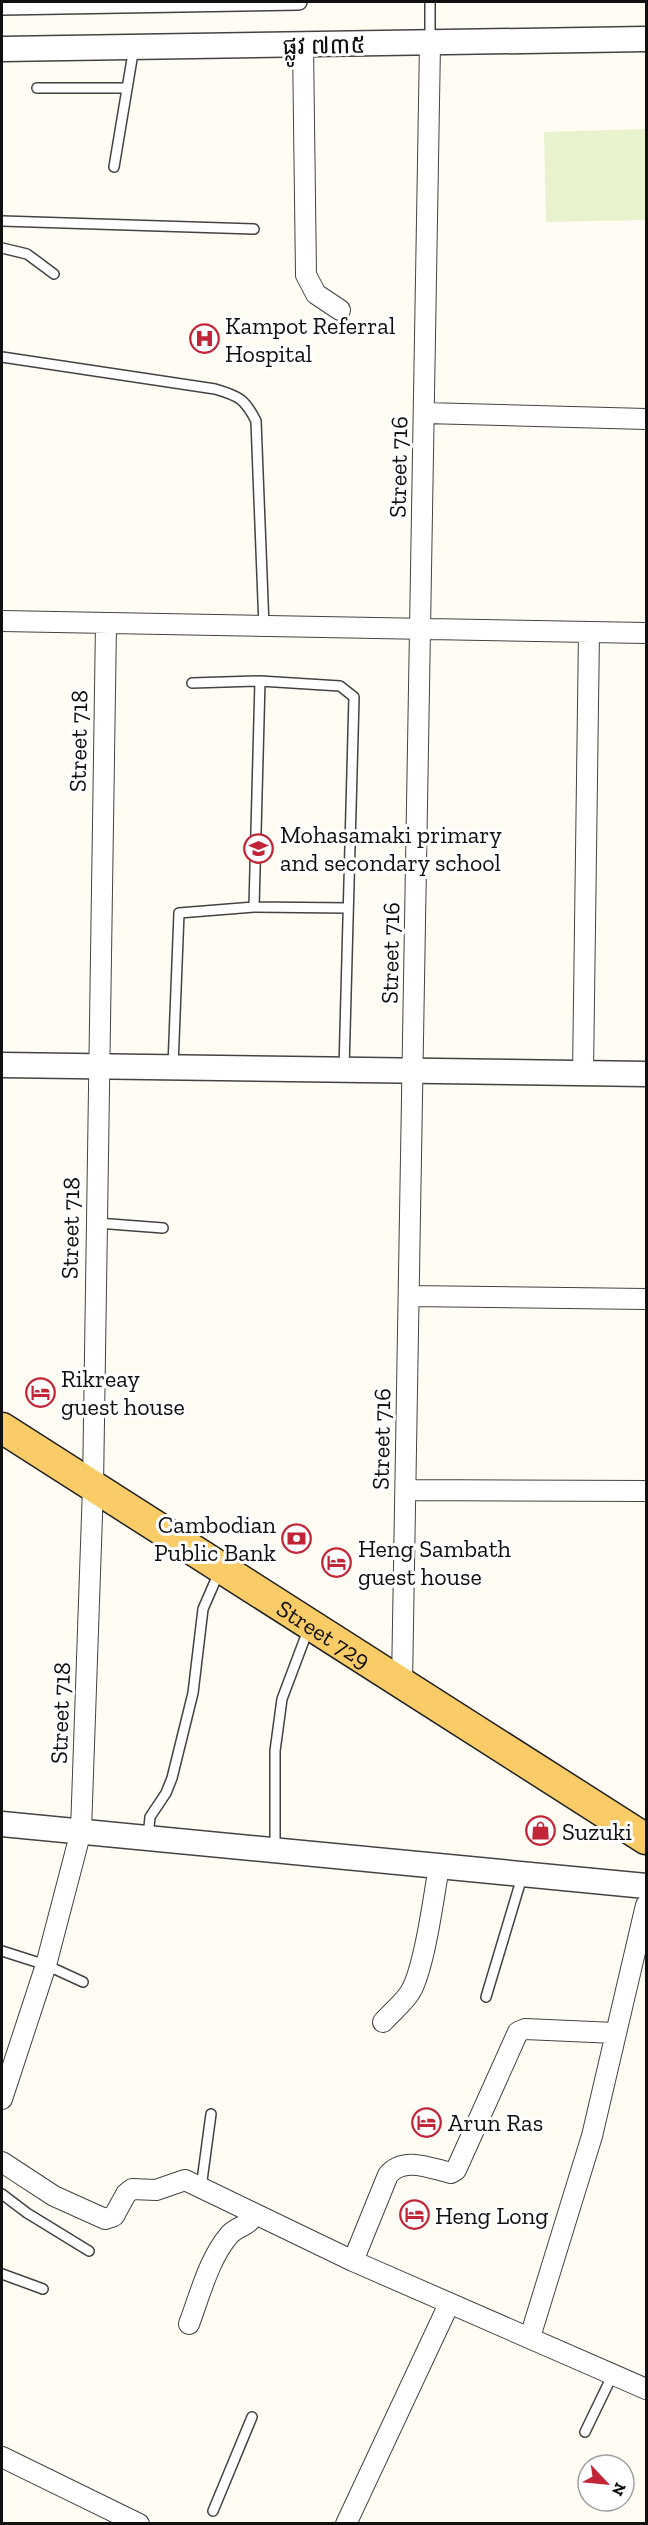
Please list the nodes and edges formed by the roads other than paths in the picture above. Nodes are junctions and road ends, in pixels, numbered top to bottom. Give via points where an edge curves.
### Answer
1 (299, 2) edge
2 (430, 2) edge
3 (2, 8) edge
4 (646, 39) edge
5 (430, 44) junction
6 (303, 45) junction
7 (134, 47) junction
8 (2, 49) edge
9 (38, 88) dead end
10 (127, 88) junction
11 (114, 167) dead end
12 (2, 221) edge
13 (254, 229) dead end
14 (2, 248) edge
15 (54, 274) dead end
16 (340, 310) dead end
17 (2, 357) edge
18 (425, 413) junction
19 (646, 418) edge
20 (2, 621) edge
21 (106, 624) junction
22 (264, 627) junction
23 (420, 630) junction
24 (589, 632) junction
25 (646, 633) edge
26 (260, 681) junction
27 (192, 683) dead end
28 (254, 907) junction
29 (347, 908) junction
30 (2, 1065) edge
31 (98, 1065) junction
32 (173, 1066) junction
33 (344, 1069) junction
34 (413, 1072) junction
35 (583, 1073) junction
36 (646, 1074) edge
37 (96, 1223) junction
38 (163, 1228) dead end
39 (409, 1296) junction
40 (646, 1299) edge
41 (2, 1428) edge
42 (93, 1487) junction
43 (406, 1490) junction
44 (646, 1491) edge
45 (220, 1568) junction
46 (310, 1624) junction
47 (402, 1683) junction
48 (2, 1824) edge
49 (81, 1832) junction
50 (148, 1838) junction
51 (646, 1839) edge
52 (275, 1850) junction
53 (439, 1866) junction
54 (522, 1874) junction
55 (646, 1886) edge
56 (646, 1905) edge
57 (2, 1951) edge
58 (46, 1965) junction
59 (83, 1982) dead end
60 (486, 1997) dead end
61 (383, 2022) dead end
62 (615, 2033) junction
63 (2, 2099) edge
64 (211, 2115) dead end
65 (2, 2162) edge
66 (201, 2188) junction
67 (2, 2194) edge
68 (254, 2214) junction
69 (89, 2251) dead end
70 (353, 2261) junction
71 (2, 2274) edge
72 (43, 2289) dead end
73 (449, 2304) junction
74 (189, 2324) dead end
75 (530, 2337) junction
76 (613, 2374) junction
77 (646, 2390) edge
78 (252, 2417) dead end
79 (585, 2432) dead end
80 (2, 2457) edge
81 (213, 2511) dead end
82 (139, 2523) edge
83 (346, 2523) edge

1 - 3 street
2 - 5 lane
4 - 5 street, ផ្លូវ ៧៣៥
5 - 6 street, ផ្លូវ ៧៣៥
5 - 18 street, Street 716
6 - 7 street, ផ្លូវ ៧៣៥
6 - 16 street via 306,275 316,294
7 - 8 street, ផ្លូវ ៧៣៥
7 - 10 lane
9 - 10 lane
10 - 11 lane
12 - 13 lane
14 - 15 lane via 27,254
17 - 22 lane via 215,389 234,394 247,403 256,421
18 - 19 street
18 - 23 street, Street 716
20 - 21 street
21 - 22 street
21 - 31 street, Street 718
22 - 23 street
23 - 24 street
23 - 34 street, Street 716
24 - 25 street
24 - 35 street
26 - 27 lane
26 - 28 lane
26 - 29 lane via 340,686 354,697
28 - 29 lane
28 - 32 lane via 179,913
29 - 33 lane
30 - 31 street
31 - 32 street
31 - 37 street, Street 718
32 - 33 street
33 - 34 street
34 - 35 street
34 - 39 street, Street 716
35 - 36 street
37 - 38 lane
37 - 42 street, Street 718
39 - 40 street
39 - 43 street, Street 716
41 - 42 main road, Street 729
42 - 45 main road, Street 729
42 - 49 street, Street 718
43 - 44 street
43 - 47 street, Street 716
45 - 46 main road, Street 729
45 - 50 lane via 202,1609 193,1693 172,1778 150,1817
46 - 47 main road, Street 729
46 - 52 lane via 282,1699 274,1751
47 - 51 main road, Street 729
48 - 49 street
49 - 50 street
49 - 58 street, Street 718
50 - 52 street
52 - 53 street
53 - 54 street
53 - 61 street via 414,1983
54 - 55 street
54 - 60 lane
56 - 62 street
57 - 58 lane
58 - 59 lane
58 - 63 street, Street 718
62 - 70 street via 525,2029 518,2032 456,2170 404,2163 394,2167
62 - 75 street via 592,2136
64 - 66 lane
65 - 66 street via 54,2196 105,2218 114,2216 132,2188 156,2190 185,2180
66 - 68 street
67 - 69 lane
68 - 70 street
68 - 74 street via 250,2222 231,2234 215,2257
70 - 73 street
71 - 72 lane
73 - 75 street
73 - 83 street
75 - 76 street
76 - 77 street
76 - 79 lane
78 - 81 lane
80 - 82 street

